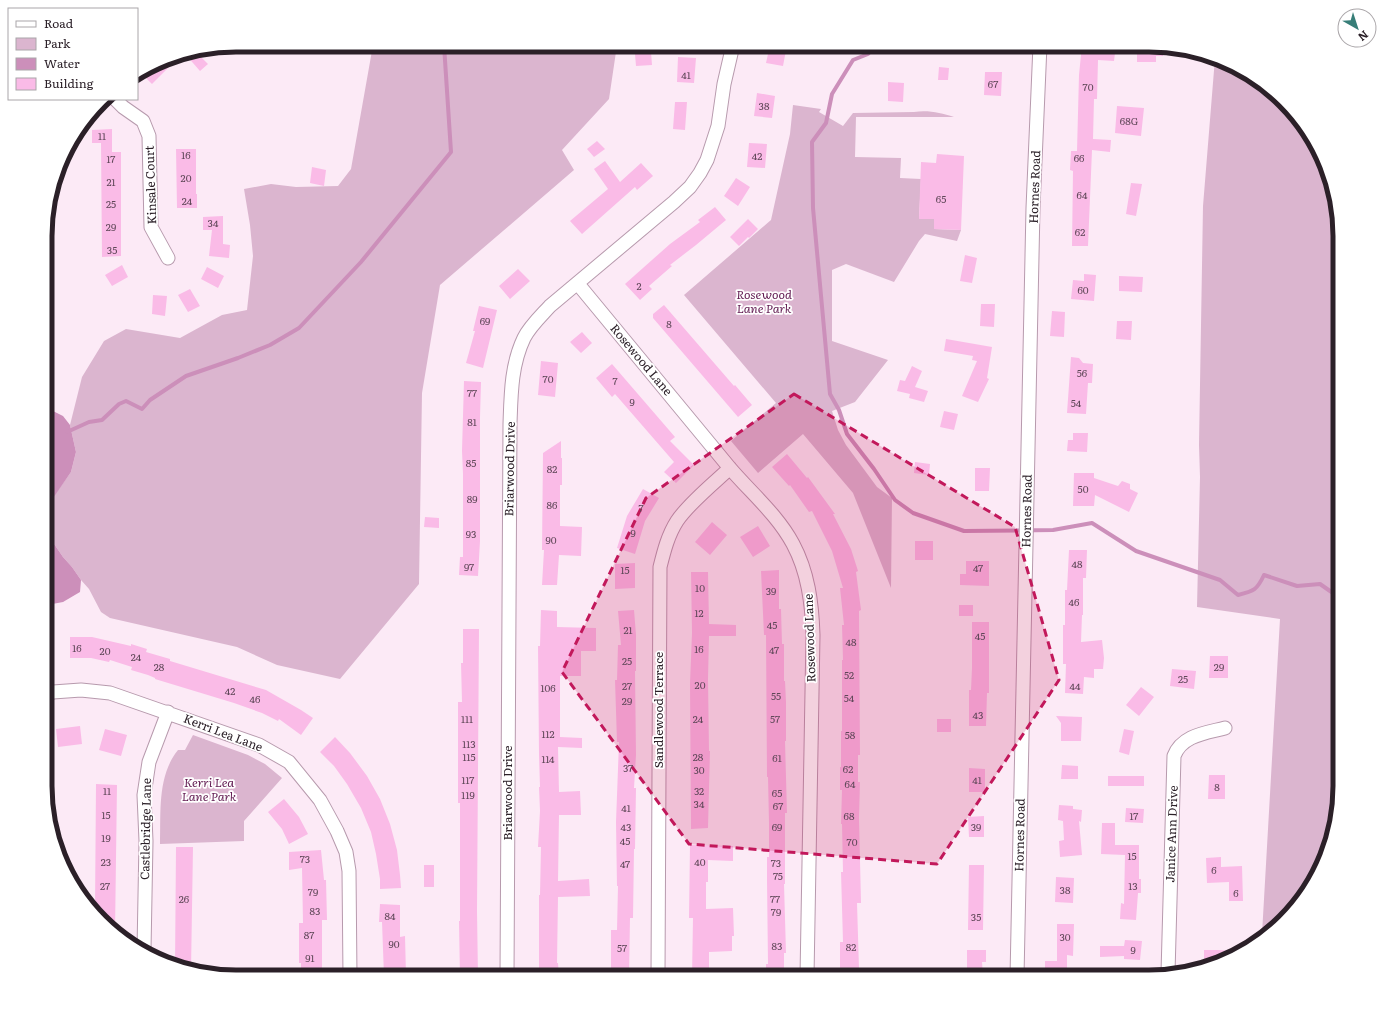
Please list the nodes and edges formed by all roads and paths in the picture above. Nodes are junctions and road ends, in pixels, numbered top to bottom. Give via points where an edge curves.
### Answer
1 (731, 52) edge
2 (1040, 52) edge
3 (116, 100) edge
4 (168, 258) dead end
5 (578, 284) junction
6 (730, 468) junction
7 (52, 692) edge
8 (168, 712) junction
9 (1225, 728) dead end
10 (144, 945) edge
11 (1168, 969) edge
12 (350, 970) edge
13 (507, 970) edge
14 (658, 970) edge
15 (806, 970) edge
16 (1016, 970) edge

1 - 5 street, Briarwood Drive via 718,126 700,173 674,202
2 - 16 street, Hornes Road via 1033,208
3 - 4 street, Kinsale Court via 143,121 149,136 151,227
5 - 6 street, Rosewood Lane
5 - 13 street, Briarwood Drive via 550,306 534,323 525,338 514,367 512,381
6 - 14 street, Sandlewood Terrace via 677,520 666,544 660,567
6 - 15 street, Rosewood Lane via 788,535 808,582 810,594 812,635
7 - 8 street, Kerri Lea Lane via 81,690 110,693
8 - 10 street, Castlebridge Lane via 149,762 144,795
8 - 12 street, Kerri Lea Lane via 259,745 289,762 320,800 346,852 349,871
9 - 11 street, Janice Ann Drive via 1186,740 1174,756

